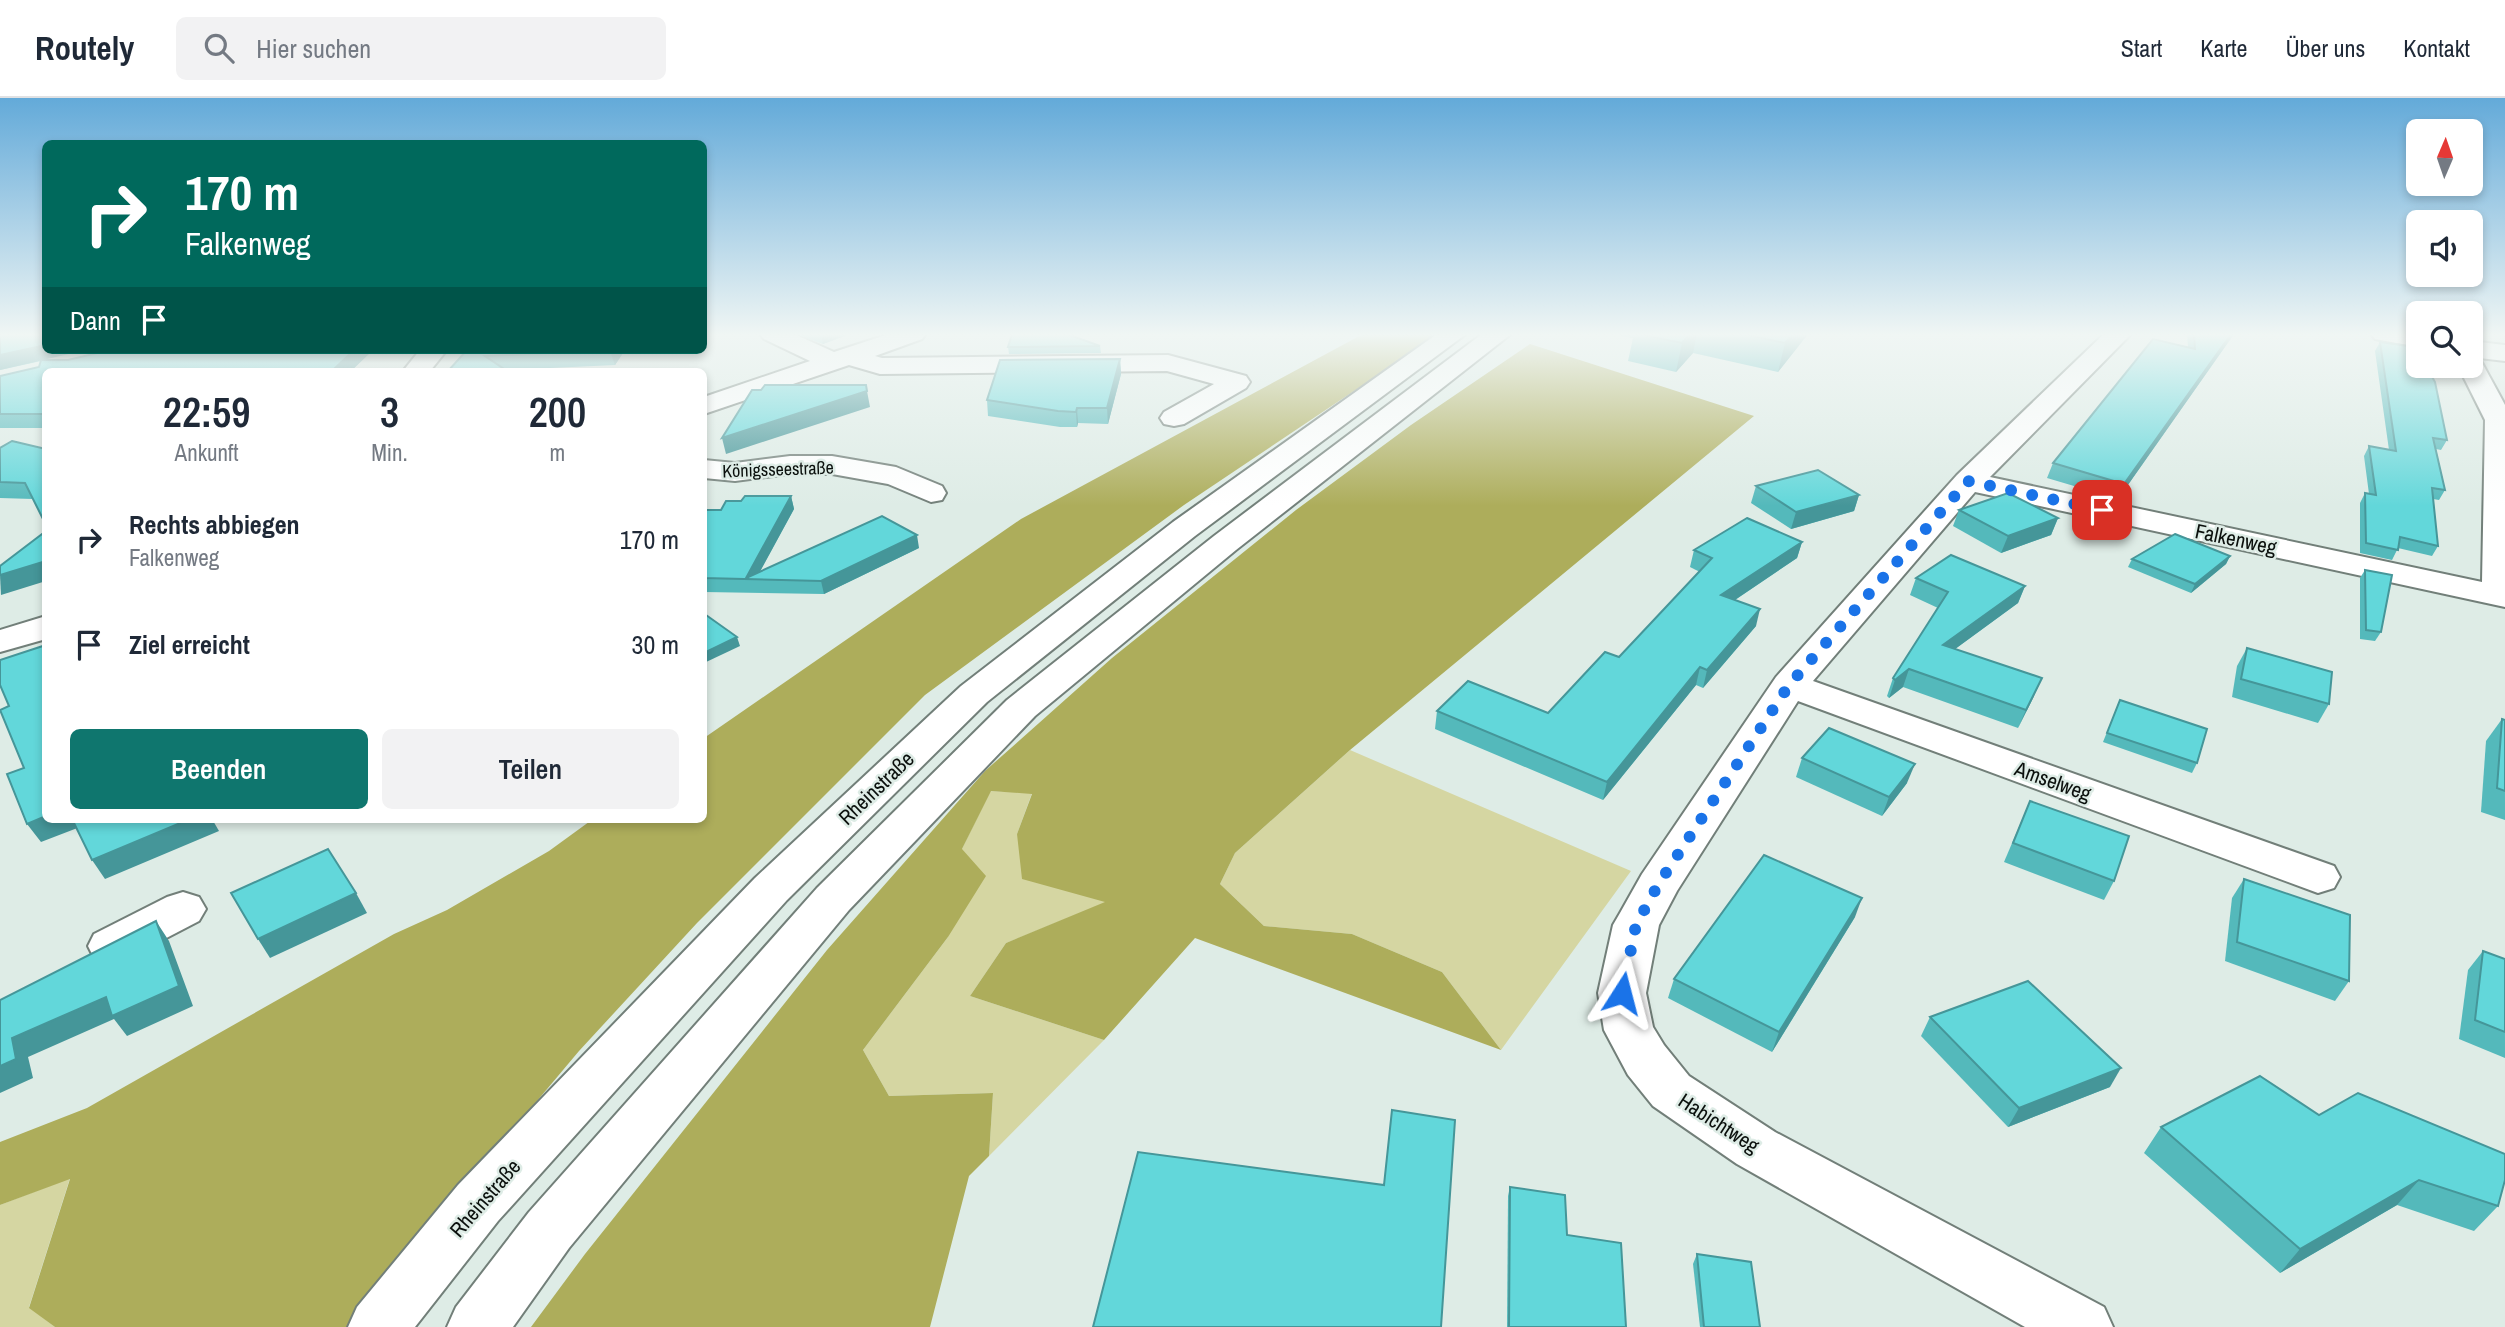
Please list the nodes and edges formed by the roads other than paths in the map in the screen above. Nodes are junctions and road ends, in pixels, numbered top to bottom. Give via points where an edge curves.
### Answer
1 (746, 391) edge
2 (1221, 391) edge
3 (1374, 391) edge
4 (1423, 391) edge
5 (2059, 391) edge
6 (2486, 391) edge
7 (707, 405) edge
8 (1174, 418) dead end
9 (2502, 421) edge
10 (707, 469) edge
11 (1968, 481) junction
12 (931, 493) dead end
13 (2502, 596) edge
14 (42, 628) edge
15 (0, 641) edge
16 (1789, 685) junction
17 (2318, 877) dead end
18 (183, 909) dead end
19 (73, 965) edge
20 (378, 1327) edge
21 (477, 1327) edge
22 (2082, 1327) edge

1 - 7 street
2 - 8 street
3 - 20 street, Rheinstraße via 1184,529 974,694 771,890 478,1203
4 - 21 street via 1021,708 833,899 549,1230
5 - 11 street, Habichtweg
6 - 9 street
9 - 13 street
10 - 12 street, Königsseestraße via 735,472 832,465 896,476
11 - 13 street, Falkenweg
11 - 16 street, Habichtweg
14 - 15 street
16 - 17 street, Amselweg
16 - 22 street, Habichtweg via 1636,925 1622,993 1629,1030 1671,1091 1756,1148
18 - 19 street

